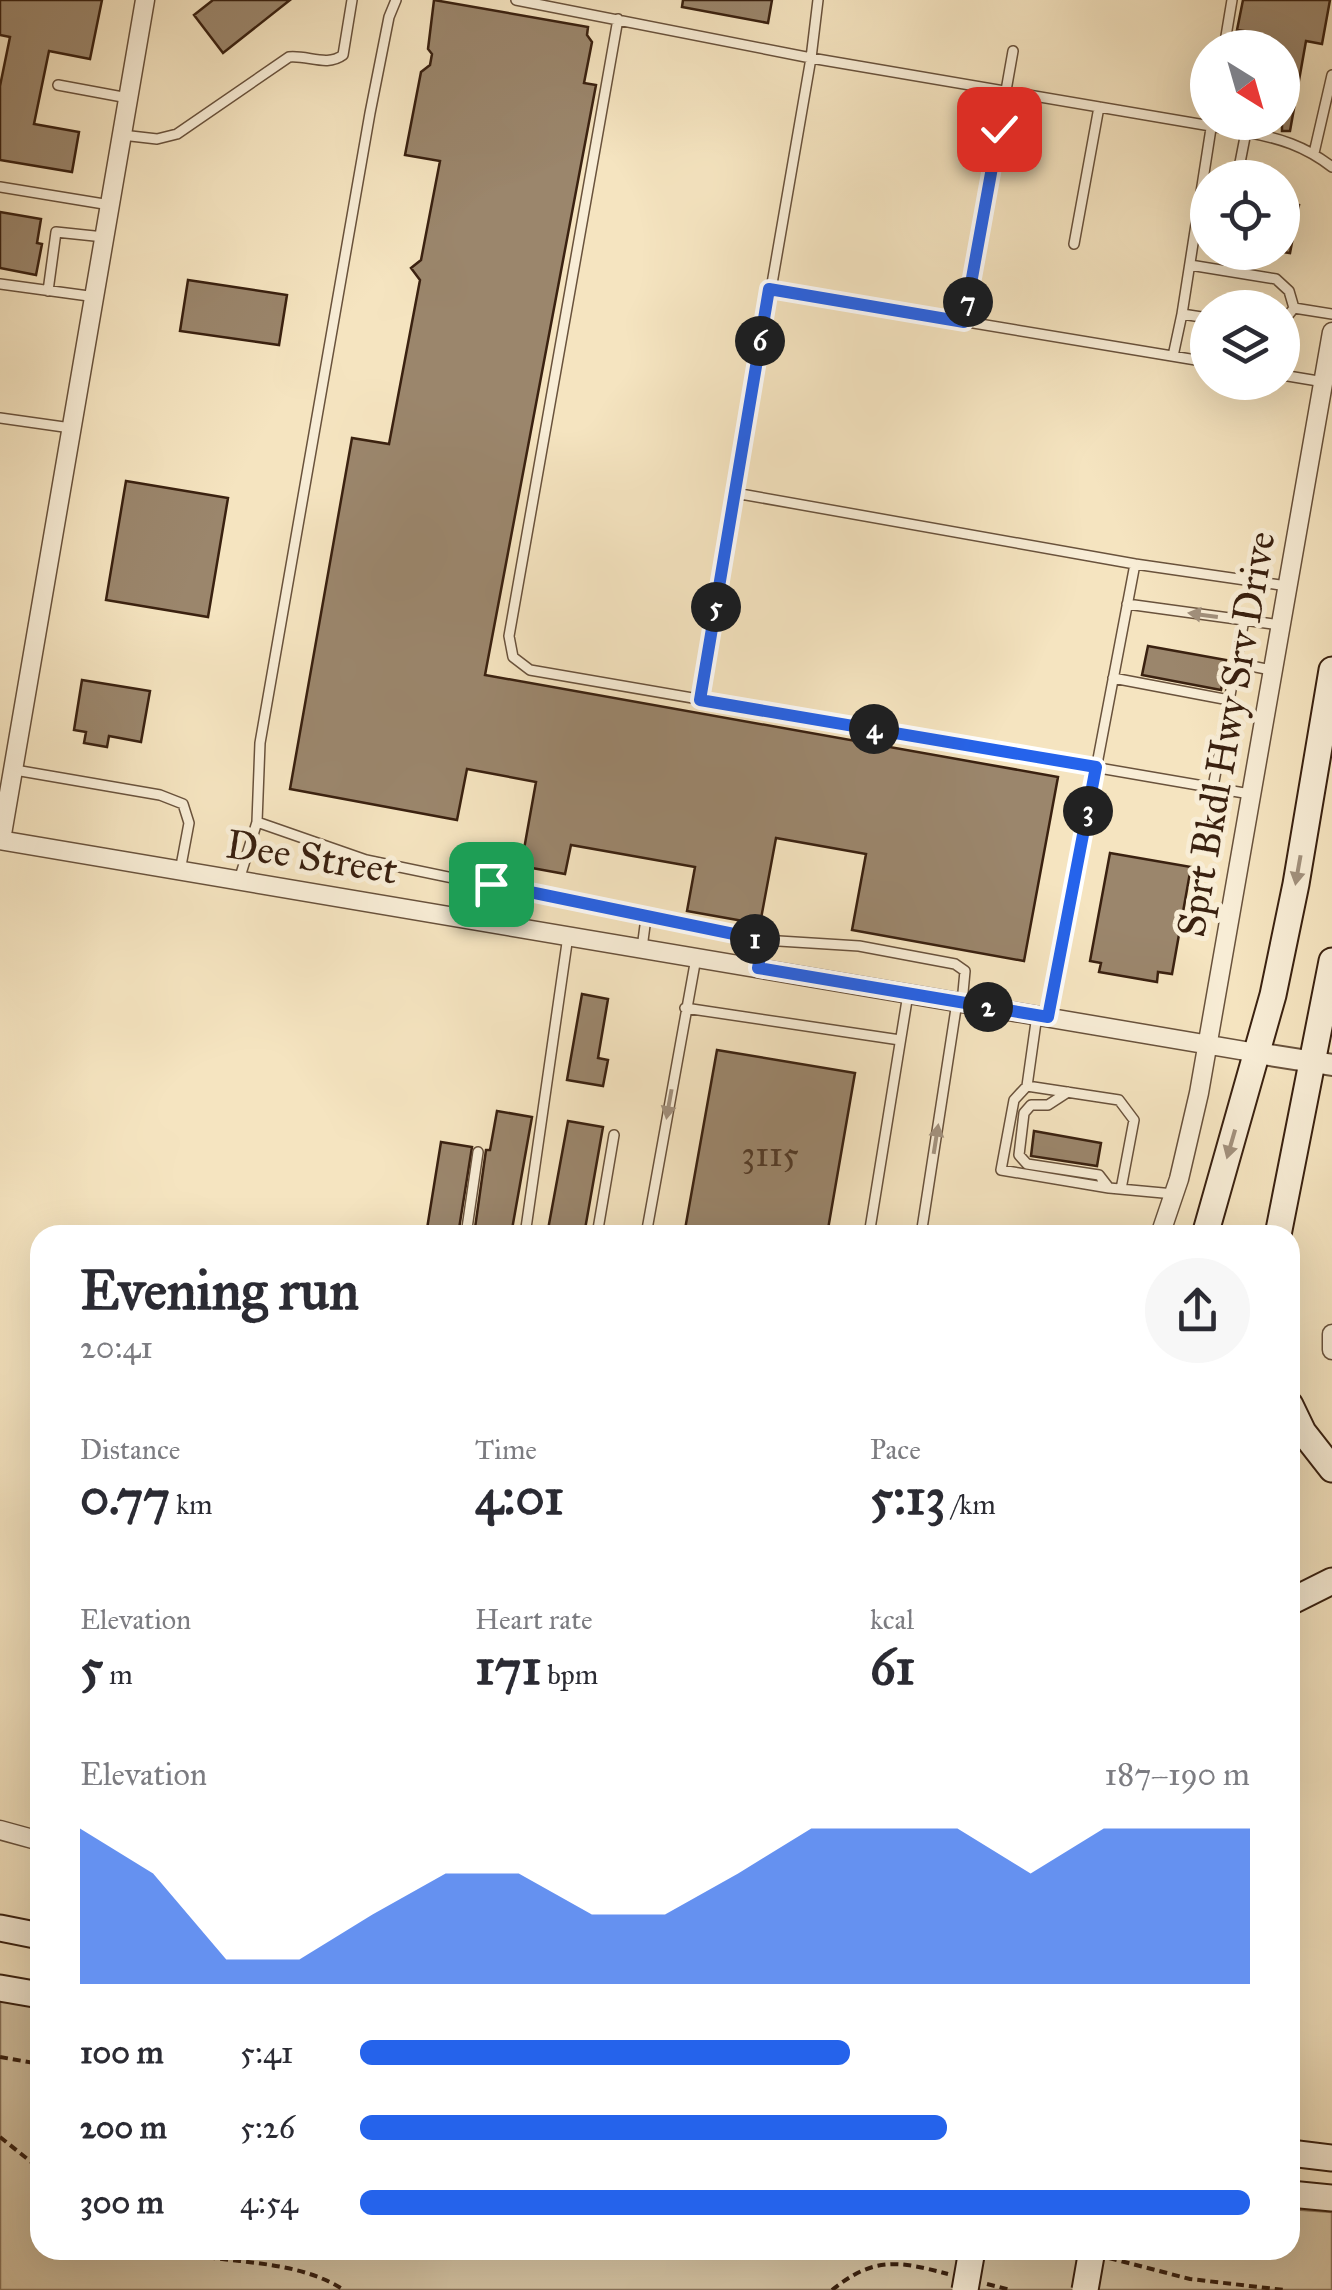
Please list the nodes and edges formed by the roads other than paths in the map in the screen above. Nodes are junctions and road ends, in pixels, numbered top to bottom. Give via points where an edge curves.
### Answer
1 (144, 0) edge
2 (352, 0) edge
3 (396, 0) edge
4 (516, 0) edge
5 (818, 0) edge
6 (1232, 0) edge
7 (618, 19) junction
8 (1227, 30) edge
9 (1013, 51) dead end
10 (811, 58) junction
11 (1332, 76) edge
12 (58, 86) dead end
13 (1006, 91) junction
14 (128, 98) junction
15 (1100, 107) junction
16 (1190, 121) edge
17 (122, 135) junction
18 (1284, 140) edge
19 (1314, 153) junction
20 (1332, 167) edge
21 (0, 186) edge
22 (110, 205) junction
23 (105, 237) junction
24 (1074, 244) dead end
25 (1190, 265) edge
26 (1221, 270) edge
27 (0, 284) edge
28 (769, 289) junction
29 (48, 290) junction
30 (1290, 290) edge
31 (96, 297) junction
32 (1300, 309) edge
33 (1182, 314) junction
34 (1332, 314) edge
35 (1190, 315) edge
36 (964, 322) junction
37 (1332, 332) edge
38 (1173, 356) junction
39 (1190, 359) edge
40 (1300, 378) edge
41 (1324, 382) junction
42 (0, 418) edge
43 (73, 428) junction
44 (735, 493) junction
45 (1135, 564) junction
46 (1287, 586) junction
47 (1128, 604) junction
48 (1244, 620) junction
49 (1280, 625) junction
50 (1236, 663) junction
51 (1271, 670) junction
52 (1332, 670) edge
53 (1113, 678) junction
54 (700, 700) junction
55 (1229, 700) junction
56 (1096, 767) junction
57 (14, 770) junction
58 (1212, 787) junction
59 (1250, 794) junction
60 (256, 822) junction
61 (1, 840) edge
62 (180, 872) junction
63 (239, 880) junction
64 (491, 884) junction
65 (646, 918) junction
66 (483, 921) junction
67 (568, 936) junction
68 (763, 940) junction
69 (642, 948) junction
70 (696, 958) junction
71 (1332, 961) edge
72 (758, 968) junction
73 (908, 994) junction
74 (960, 1002) junction
75 (685, 1008) junction
76 (1043, 1016) junction
77 (900, 1040) junction
78 (1205, 1042) junction
79 (1257, 1053) junction
80 (1313, 1062) edge
81 (1027, 1086) junction
82 (1068, 1092) junction
83 (614, 1135) dead end
84 (478, 1152) dead end
85 (1109, 1188) junction
86 (1121, 1189) junction
87 (1174, 1194) junction
88 (467, 1225) edge
89 (526, 1225) edge
90 (599, 1225) edge
91 (648, 1225) edge
92 (872, 1225) edge
93 (923, 1225) edge
94 (1163, 1225) edge
95 (1209, 1225) edge
96 (1265, 1225) edge
97 (1282, 1225) edge
98 (1332, 1334) edge
99 (1332, 1350) edge
100 (1300, 1426) edge
101 (1332, 1469) edge
102 (1332, 1581) edge
103 (1300, 1597) edge
104 (0, 1830) edge
105 (30, 1838) edge
106 (0, 1928) edge
107 (30, 1934) edge
108 (0, 1988) edge
109 (30, 1993) edge
110 (1300, 2154) edge
111 (1327, 2157) edge
112 (1300, 2195) edge
113 (1332, 2198) edge
114 (1096, 2260) edge
115 (1085, 2290) edge

1 - 14 street
2 - 17 lane via 338,59 289,57 176,134 158,140
3 - 60 lane via 370,113 264,723
4 - 7 lane
5 - 10 lane
6 - 8 lane
7 - 10 lane
7 - 54 lane via 508,636 514,657 530,670
9 - 13 lane
10 - 13 lane
10 - 28 lane
11 - 19 lane
12 - 14 lane
13 - 15 lane
13 - 36 lane
14 - 17 street
15 - 16 lane
15 - 24 lane
17 - 22 street
18 - 19 lane
19 - 20 lane
21 - 22 lane
22 - 23 street
23 - 29 lane via 56,232
23 - 31 street
25 - 33 lane
26 - 30 lane via 1276,279
27 - 29 lane
28 - 36 lane
28 - 44 lane
29 - 31 lane
31 - 43 street
32 - 34 lane
33 - 35 lane
33 - 38 lane
36 - 38 lane
37 - 41 street, Sprt Bkdl Hwy Srv Drive
38 - 39 lane
40 - 41 lane
41 - 46 street, Sprt Bkdl Hwy Srv Drive
42 - 43 lane
43 - 57 street
44 - 45 lane
44 - 54 lane
45 - 46 lane
45 - 47 lane
46 - 49 street, Sprt Bkdl Hwy Srv Drive
48 -> 47 lane
47 - 53 lane
48 - 49 lane
48 - 50 lane
49 - 51 street, Sprt Bkdl Hwy Srv Drive
50 - 51 lane
50 - 55 lane
51 - 59 street, Sprt Bkdl Hwy Srv Drive
52 -> 79 main road via 1296,884
53 - 55 lane
53 - 56 lane
54 - 56 lane
55 - 58 lane
56 - 58 lane
56 - 76 lane
57 - 61 street
57 - 62 lane via 160,794 183,804 189,823
58 - 59 lane
59 - 78 street, Sprt Bkdl Hwy Srv Drive
60 - 63 lane
60 - 64 lane via 366,860
61 - 62 street, Dee Street
62 - 63 street, Dee Street
63 - 66 street, Dee Street
64 - 65 lane
64 - 66 lane
65 - 68 lane
65 - 69 lane
66 - 67 street, Dee Street
67 - 69 street, Dee Street
67 - 89 lane
68 - 72 lane
68 - 74 lane via 859,946 955,964 965,971
69 - 70 street, Dee Street
70 - 72 street, Dee Street
70 - 75 lane
71 - 80 main road
72 - 73 street, Dee Street
73 - 74 street, Dee Street
73 - 77 lane
74 - 76 street, Dee Street
93 -> 74 lane
75 - 77 lane
75 -> 91 lane
76 - 78 street, Dee Street
76 - 81 lane
77 - 92 lane
78 - 79 street
78 - 87 street, Sprt Bkdl Hwy Srv Drive
79 - 80 street
79 -> 95 main road
80 - 96 main road
80 - 97 main road
81 - 82 lane
81 - 85 lane via 1014,1100 1001,1170
82 - 85 lane via 1024,1113 1019,1156 1027,1164 1098,1175
82 - 86 lane via 1118,1100 1134,1120
83 - 90 lane
84 - 88 lane
85 - 86 lane
86 - 87 lane
87 - 94 street, Sprt Bkdl Hwy Srv Drive
98 - 99 street
100 - 101 main road
102 - 103 main road
104 - 105 street
106 - 107 main road
108 - 109 main road
110 - 111 main road
112 - 113 main road
114 - 115 main road, bridge

